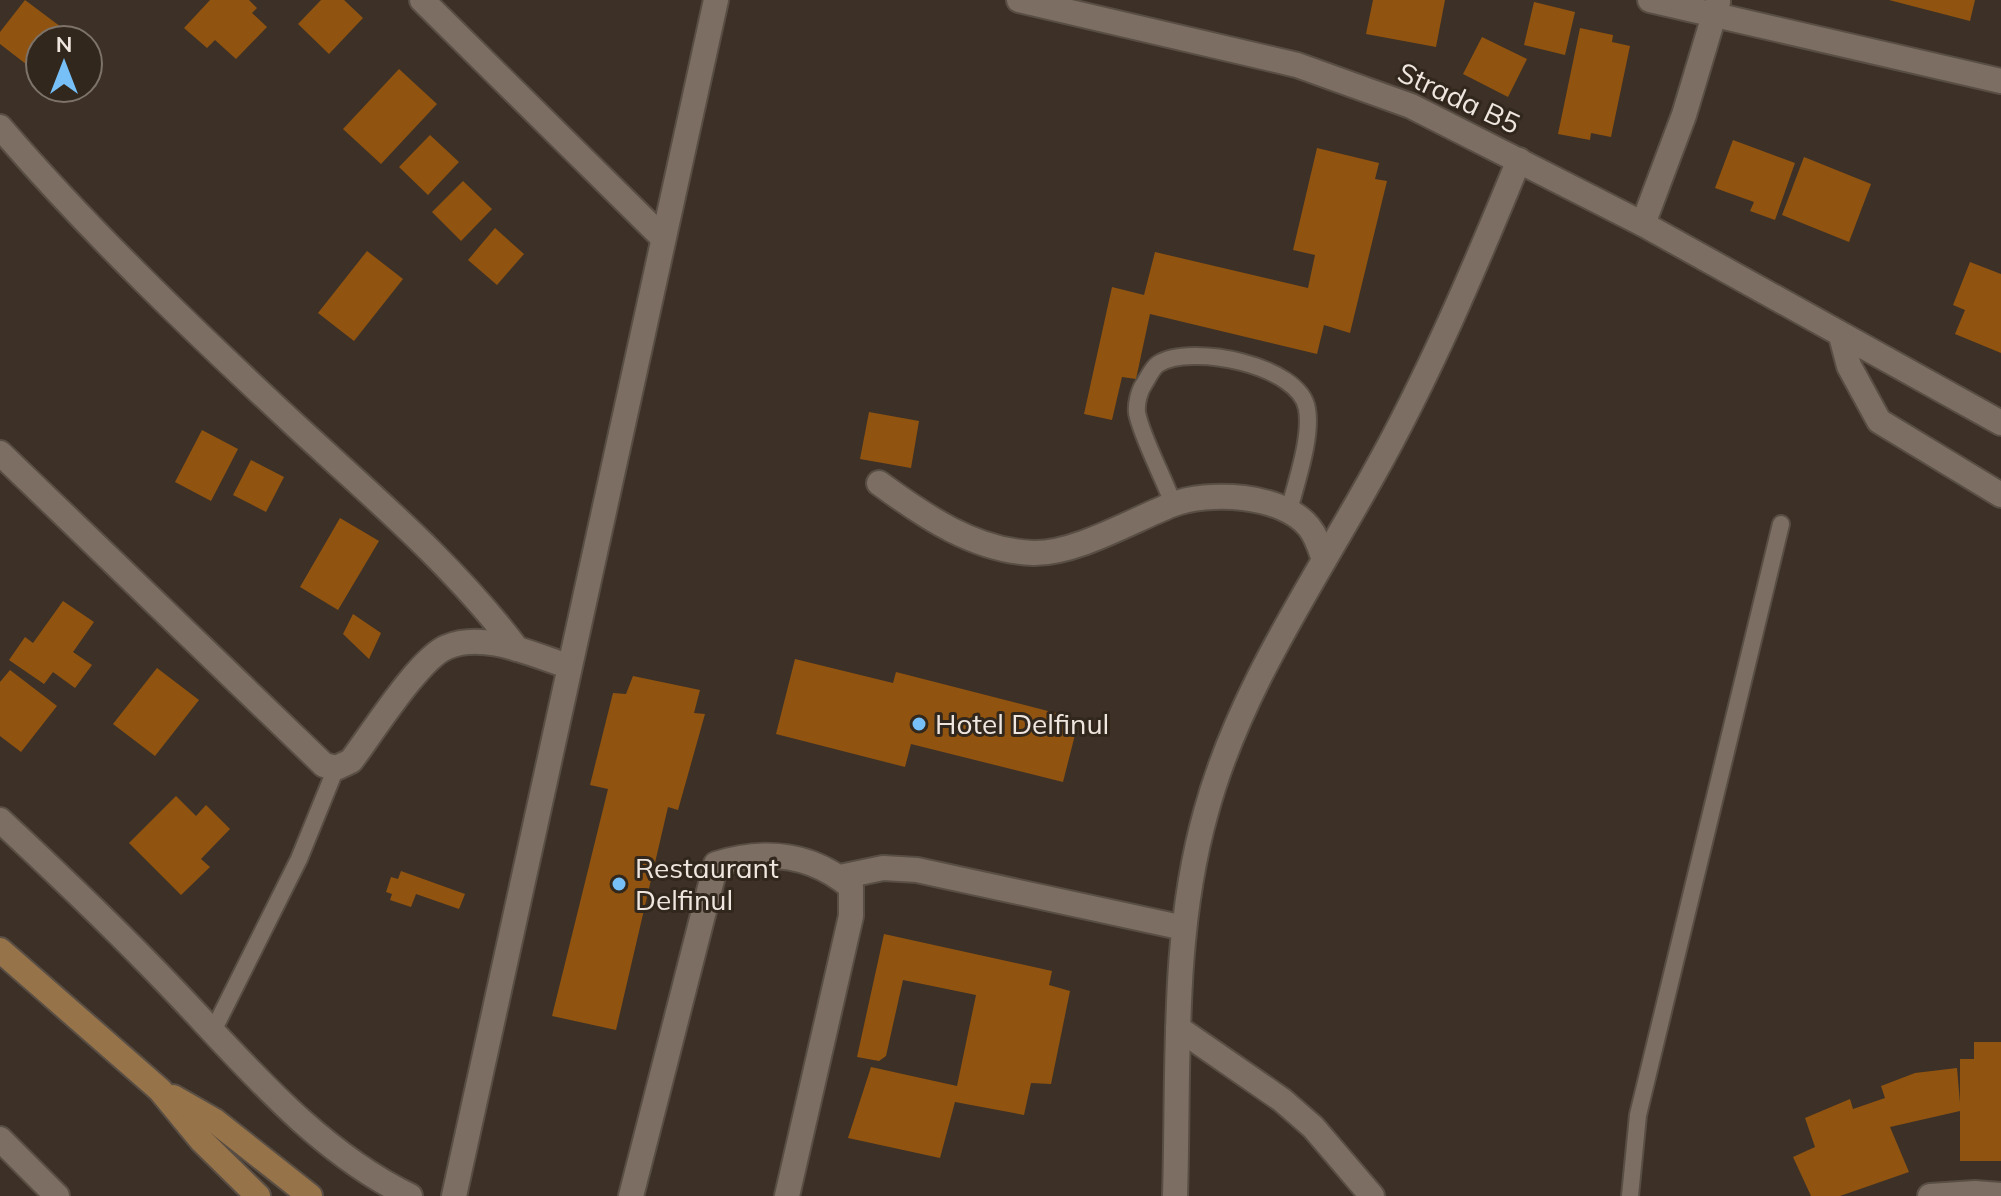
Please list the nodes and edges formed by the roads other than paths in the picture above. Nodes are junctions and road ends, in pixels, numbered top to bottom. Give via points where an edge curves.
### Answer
1 (422, 0) edge
2 (716, 0) edge
3 (1019, 0) edge
4 (1650, 0) edge
5 (1717, 8) edge
6 (2001, 81) edge
7 (0, 127) edge
8 (1519, 160) junction
9 (1643, 224) junction
10 (663, 238) junction
11 (1841, 336) junction
12 (2001, 423) edge
13 (0, 453) edge
14 (879, 483) dead end
15 (2001, 495) edge
16 (1173, 504) junction
17 (1289, 511) junction
18 (1781, 524) dead end
19 (1324, 560) junction
20 (517, 649) junction
21 (568, 666) junction
22 (336, 768) junction
23 (0, 820) edge
24 (840, 877) junction
25 (1184, 928) junction
26 (0, 950) edge
27 (1178, 1028) junction
28 (213, 1031) junction
29 (160, 1090) junction
30 (0, 1139) edge
31 (2001, 1195) edge
32 (57, 1196) edge
33 (258, 1196) edge
34 (310, 1196) edge
35 (410, 1196) edge
36 (454, 1196) edge
37 (631, 1196) edge
38 (787, 1196) edge
39 (1175, 1196) edge
40 (1372, 1196) edge
41 (1630, 1196) edge
42 (1930, 1196) edge

1 - 10 street
2 - 10 street
3 - 8 street, Strada B5 via 1297,65 1411,106
4 - 5 street
5 - 6 street
5 - 9 street
7 - 20 street via 51,186 218,353 467,587
8 - 9 street, Strada B5
8 - 19 street via 1443,337 1374,475
9 - 11 street, Strada B5
10 - 21 street
11 - 12 street, Strada B5
11 - 15 street via 1849,366 1879,421
13 - 22 street via 324,765
14 - 16 street via 914,510 959,533 984,544 1036,553 1060,549
16 - 17 street via 1201,498 1266,502
16 - 17 lane via 1137,412 1140,390 1156,365 1201,355 1272,371 1296,387 1307,408
17 - 19 street via 1308,525
18 - 41 lane via 1638,1115
19 - 25 street via 1253,689 1220,765 1205,813
20 - 21 street
20 - 22 street via 479,642 446,647 419,671 351,761
21 - 36 street
22 - 28 lane via 299,859
23 - 28 street
24 - 25 street via 883,868 917,870
24 - 37 street via 793,858 750,854 716,864
24 - 38 street via 851,887 851,916
25 - 27 street
26 - 29 main road
27 - 39 street
27 - 40 street via 1282,1100 1313,1127
28 - 35 street via 336,1149
29 - 33 main road
29 - 34 main road via 215,1121
30 - 32 street
31 - 42 street

